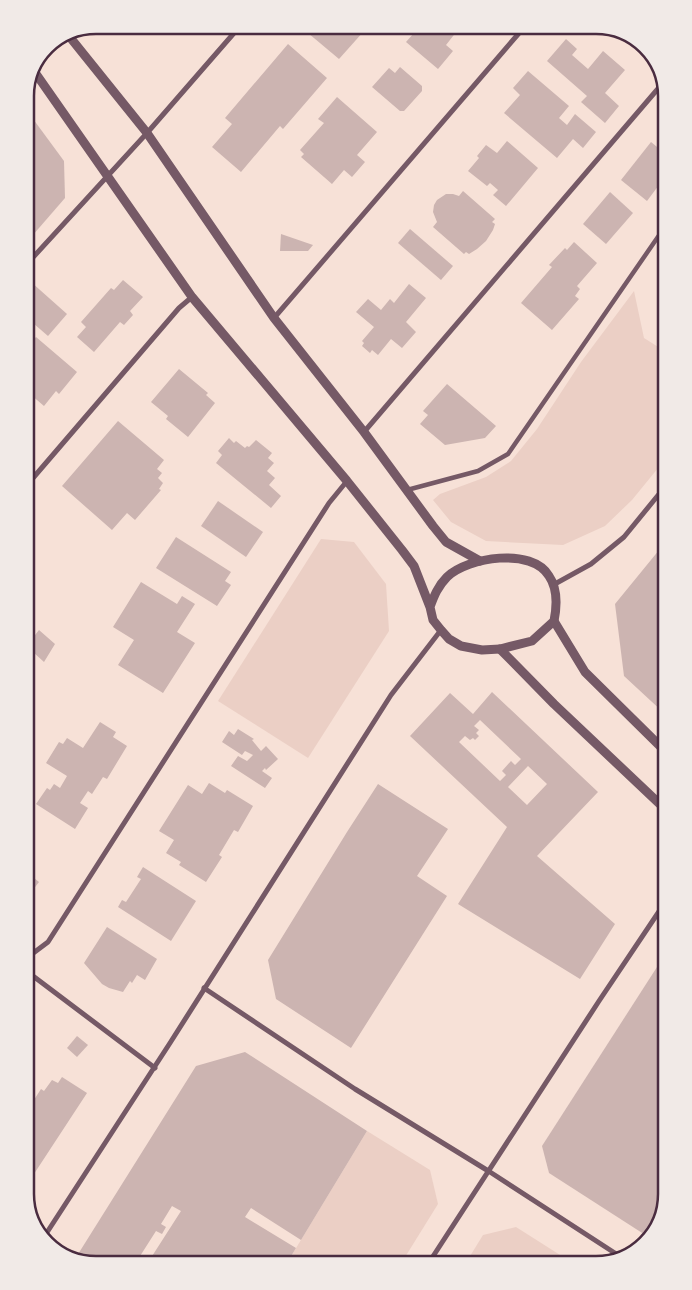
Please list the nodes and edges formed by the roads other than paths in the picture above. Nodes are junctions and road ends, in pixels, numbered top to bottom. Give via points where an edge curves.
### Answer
1 (234, 34) edge
2 (518, 34) edge
3 (71, 39) edge
4 (37, 77) edge
5 (657, 89) edge
6 (147, 133) junction
7 (108, 175) junction
8 (658, 237) edge
9 (34, 257) edge
10 (192, 297) junction
11 (274, 318) junction
12 (364, 432) junction
13 (34, 477) edge
14 (347, 481) junction
15 (407, 490) junction
16 (658, 495) edge
17 (480, 560) junction
18 (553, 585) junction
19 (430, 607) junction
20 (554, 621) junction
21 (441, 630) junction
22 (500, 649) junction
23 (658, 744) edge
24 (658, 802) edge
25 (658, 913) edge
26 (34, 952) edge
27 (34, 977) edge
28 (204, 988) junction
29 (155, 1068) junction
30 (490, 1172) junction
31 (47, 1232) edge
32 (615, 1253) edge
33 (433, 1256) edge

1 - 6 street
2 - 11 street
3 - 6 street
4 - 7 street
5 - 12 street
6 - 7 street
6 - 11 street
7 - 9 street
7 - 10 street
8 - 15 street via 508,454 478,471
10 - 13 street via 179,308
10 - 14 street
11 - 12 street
12 - 15 street
14 - 19 street via 414,566
14 - 26 street via 328,503 48,942
15 - 17 street via 446,542
16 - 18 street via 624,537 591,564
17 - 18 street via 523,559 549,575
17 - 19 street via 448,576 437,589
18 - 20 street via 556,598
19 - 21 street via 433,620
20 - 22 street via 532,641
20 - 23 street via 584,672
21 - 22 street via 461,646
21 - 28 street via 390,695
22 - 24 street
25 - 30 street
27 - 29 street
28 - 29 street
28 - 30 street via 356,1089
29 - 31 street
30 - 32 street
30 - 33 street

